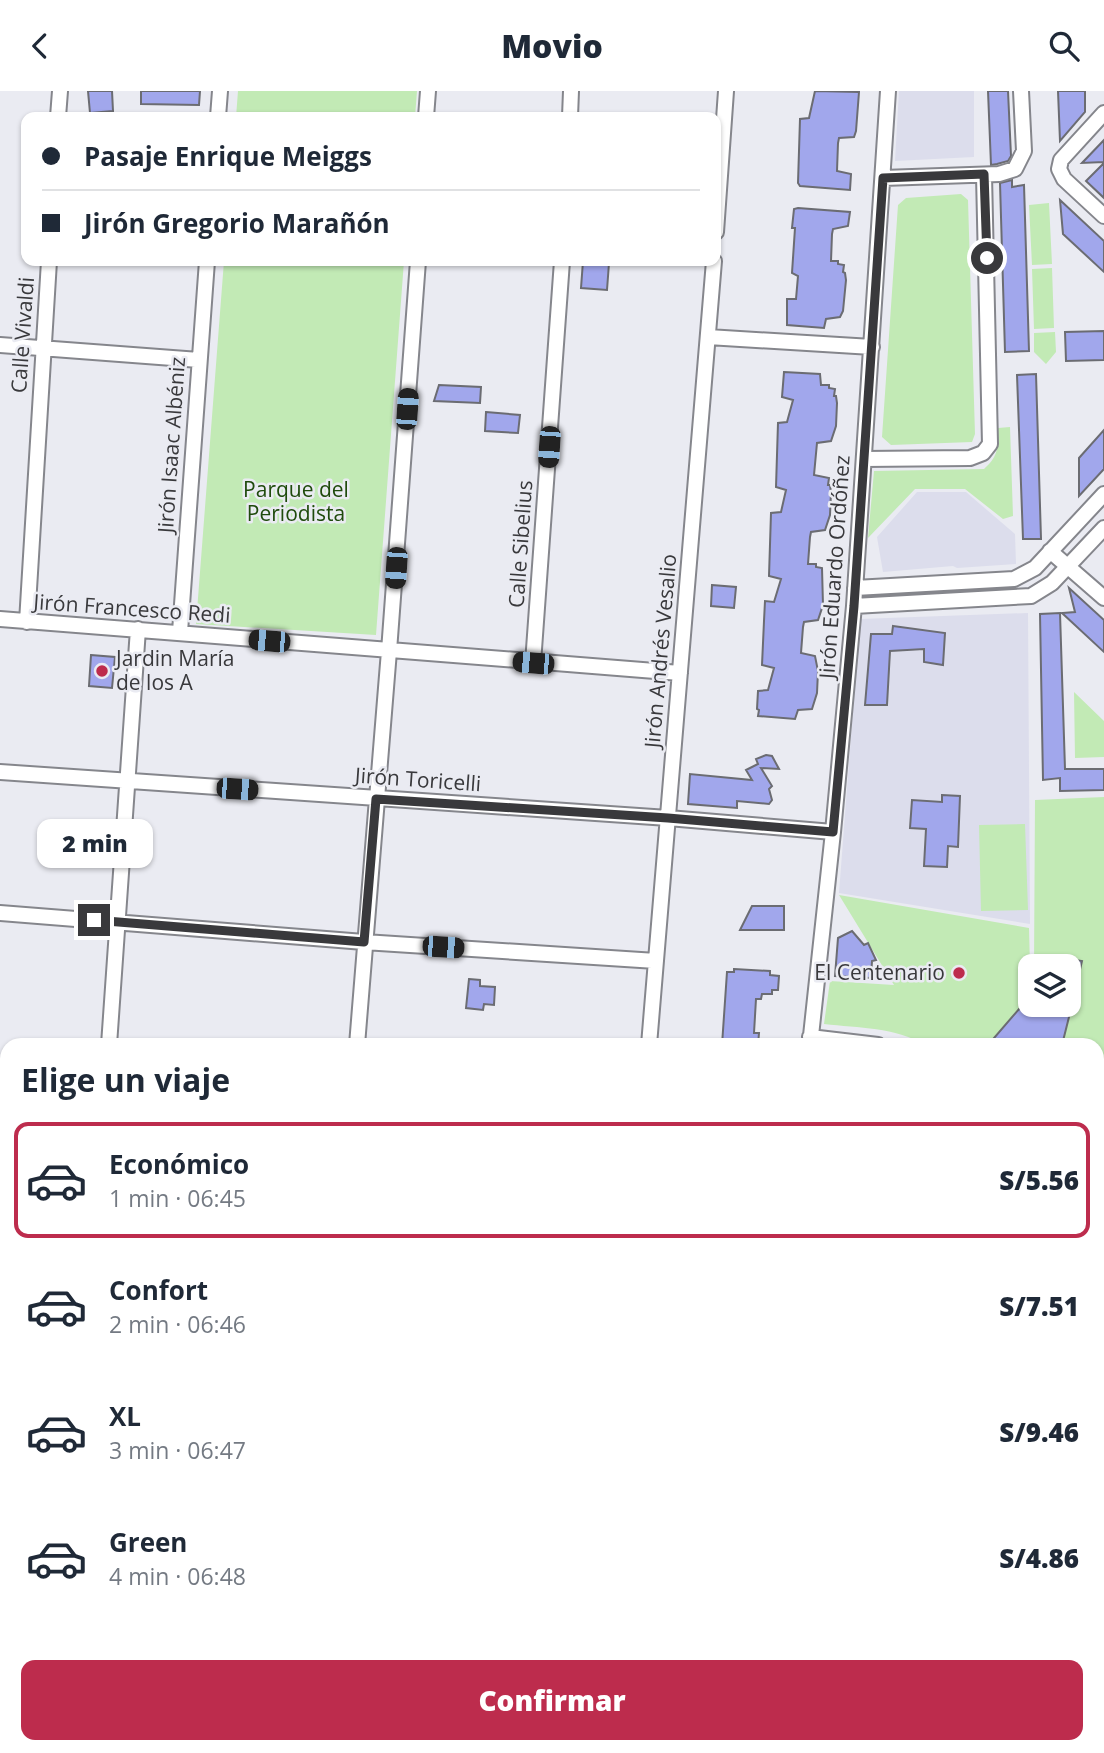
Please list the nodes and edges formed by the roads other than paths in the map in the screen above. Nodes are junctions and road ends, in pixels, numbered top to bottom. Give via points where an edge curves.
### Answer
1 (60, 91) edge
2 (220, 91) edge
3 (428, 91) edge
4 (571, 91) edge
5 (726, 91) edge
6 (888, 91) edge
7 (1021, 91) edge
8 (58, 112) edge
9 (218, 112) edge
10 (426, 112) edge
11 (570, 112) edge
12 (1104, 113) edge
13 (721, 162) edge
14 (984, 174) junction
15 (883, 178) junction
16 (1104, 216) edge
17 (49, 266) edge
18 (207, 266) edge
19 (418, 266) edge
20 (562, 266) edge
21 (714, 266) edge
22 (708, 337) junction
23 (0, 345) edge
24 (872, 347) junction
25 (43, 348) junction
26 (199, 360) junction
27 (864, 459) junction
28 (1104, 494) edge
29 (1104, 528) edge
30 (1050, 551) junction
31 (1068, 566) junction
32 (855, 588) junction
33 (1104, 598) edge
34 (854, 606) junction
35 (0, 619) edge
36 (27, 622) junction
37 (138, 629) junction
38 (180, 632) junction
39 (389, 651) junction
40 (533, 663) junction
41 (680, 673) junction
42 (0, 772) edge
43 (126, 781) junction
44 (376, 799) junction
45 (668, 818) junction
46 (833, 832) junction
47 (0, 913) edge
48 (117, 922) junction
49 (364, 942) junction
50 (656, 961) junction
51 (109, 1038) edge
52 (357, 1038) edge
53 (650, 1038) edge
54 (810, 1038) edge

1 - 8 street
2 - 9 street
3 - 10 street
4 - 11 street
5 - 13 street
6 - 15 street, Jirón Eduardo Ordóñez
7 - 14 street via 1024,151 1020,161 1008,172
12 - 16 street via 1061,159 1059,169
14 - 15 street
14 - 27 street via 990,444 985,452 970,458
15 - 24 street, Jirón Eduardo Ordóñez
17 - 25 street, Calle Vivaldi
18 - 26 street, Jirón Isaac Albéniz
19 - 39 street
20 - 40 street, Calle Sibelius
21 - 22 street, Jirón Andrés Vesalio
22 - 24 street
22 - 41 street, Jirón Andrés Vesalio
23 - 25 street
24 - 27 street, Jirón Eduardo Ordóñez
25 - 26 street
25 - 36 street, Calle Vivaldi
26 - 38 street, Jirón Isaac Albéniz
27 - 32 street, Jirón Eduardo Ordóñez
28 - 30 street
29 - 31 street
30 - 31 street
30 - 32 street via 1035,568 1014,579
31 - 33 street
31 - 34 street via 1031,596
32 - 34 street, Jirón Eduardo Ordóñez
34 - 46 street, Jirón Eduardo Ordóñez
35 - 36 street, Jirón Francesco Redi
36 - 37 street, Jirón Francesco Redi
37 - 38 street, Jirón Francesco Redi
37 - 43 street
38 - 39 street, Jirón Francesco Redi
39 - 40 street, Jirón Francesco Redi
39 - 44 street
40 - 41 street, Jirón Francesco Redi
41 - 45 street, Jirón Andrés Vesalio
42 - 43 street, Jirón Toricelli
43 - 44 street, Jirón Toricelli
43 - 48 street
44 - 45 street, Jirón Toricelli
44 - 49 street
45 - 46 street, Jirón Toricelli
45 - 50 street, Jirón Andrés Vesalio
46 - 54 street, Jirón Eduardo Ordóñez
47 - 48 street
48 - 49 street
48 - 51 street
49 - 50 street
49 - 52 street
50 - 53 street, Jirón Andrés Vesalio

